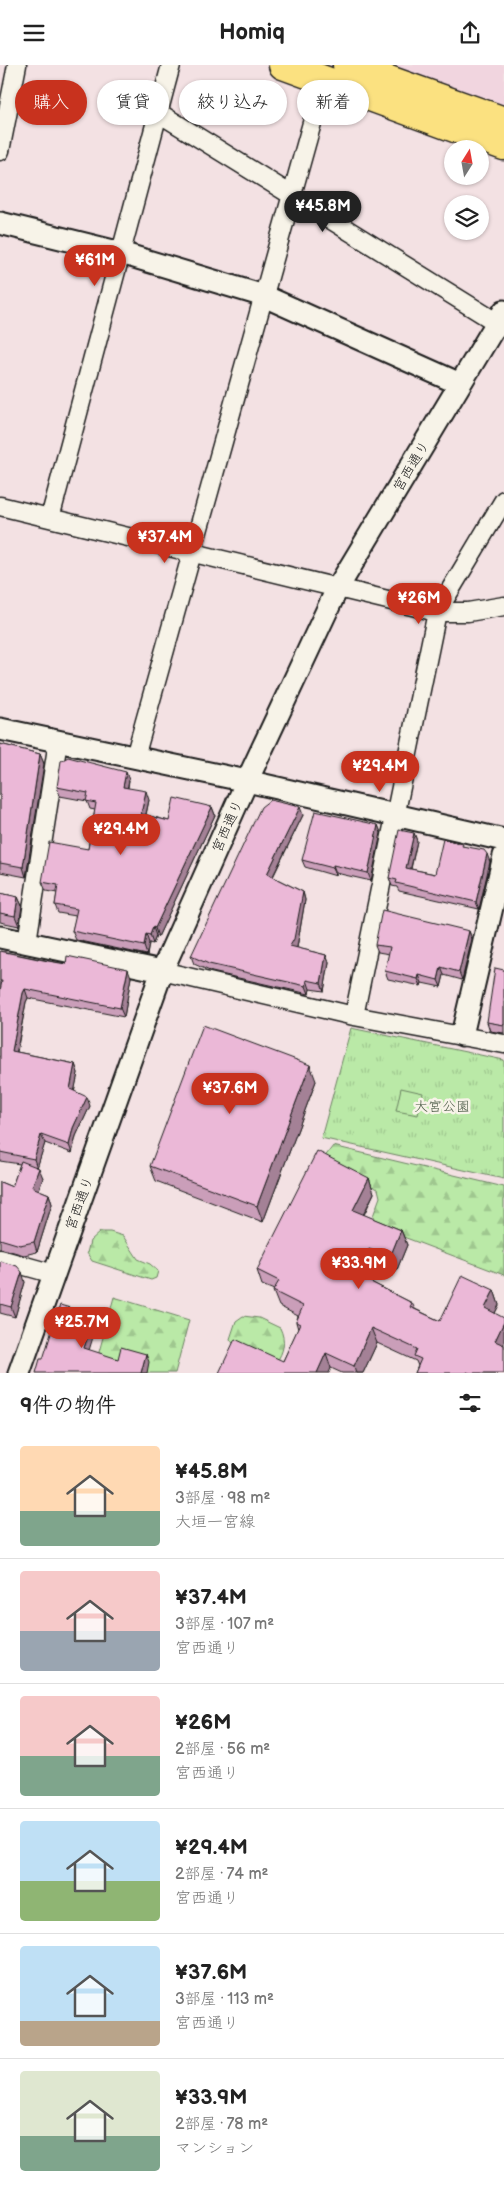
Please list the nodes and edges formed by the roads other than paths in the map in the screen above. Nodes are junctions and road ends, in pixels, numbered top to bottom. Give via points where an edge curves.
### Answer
1 (17, 65) edge
2 (171, 65) edge
3 (283, 65) edge
4 (347, 65) edge
5 (167, 80) edge
6 (324, 80) edge
7 (369, 96) edge
8 (169, 119) edge
9 (504, 121) edge
10 (156, 125) edge
11 (311, 125) edge
12 (504, 146) edge
13 (0, 151) edge
14 (292, 195) junction
15 (0, 223) edge
16 (121, 253) junction
17 (264, 296) junction
18 (502, 320) edge
19 (460, 384) junction
20 (504, 500) edge
21 (0, 506) edge
22 (50, 518) junction
23 (193, 554) junction
24 (337, 589) junction
25 (504, 606) edge
26 (437, 613) junction
27 (0, 729) edge
28 (58, 741) junction
29 (135, 757) junction
30 (247, 781) junction
31 (395, 815) junction
32 (504, 840) edge
33 (504, 856) edge
34 (0, 937) edge
35 (28, 942) junction
36 (162, 971) junction
37 (354, 1016) junction
38 (462, 1035) junction
39 (504, 1045) edge
40 (0, 1259) edge
41 (54, 1274) junction
42 (19, 1373) edge

1 - 13 street
2 - 5 street
3 - 6 main road
4 - 9 main road
7 - 12 main road
8 - 14 street
10 - 16 street
11 - 14 street
14 - 17 street
14 - 18 street
15 - 16 street
16 - 17 street
16 - 22 street
17 - 19 street
17 - 23 street
18 - 19 street, 宮西通り
19 - 24 street, 宮西通り
20 - 26 street
21 - 22 street
22 - 23 street
23 - 24 street
23 - 29 street
24 - 26 street
24 - 30 street, 宮西通り
25 - 26 street
26 - 31 street
27 - 28 street
28 - 29 street
28 - 35 street
29 - 30 street
30 - 31 street
30 - 36 street, 宮西通り
31 - 32 street
31 - 37 street
33 - 38 street
34 - 35 street
35 - 36 street
36 - 37 street
36 - 41 street, 宮西通り
37 - 38 street
38 - 39 street
40 - 41 street
41 - 42 street, 宮西通り

